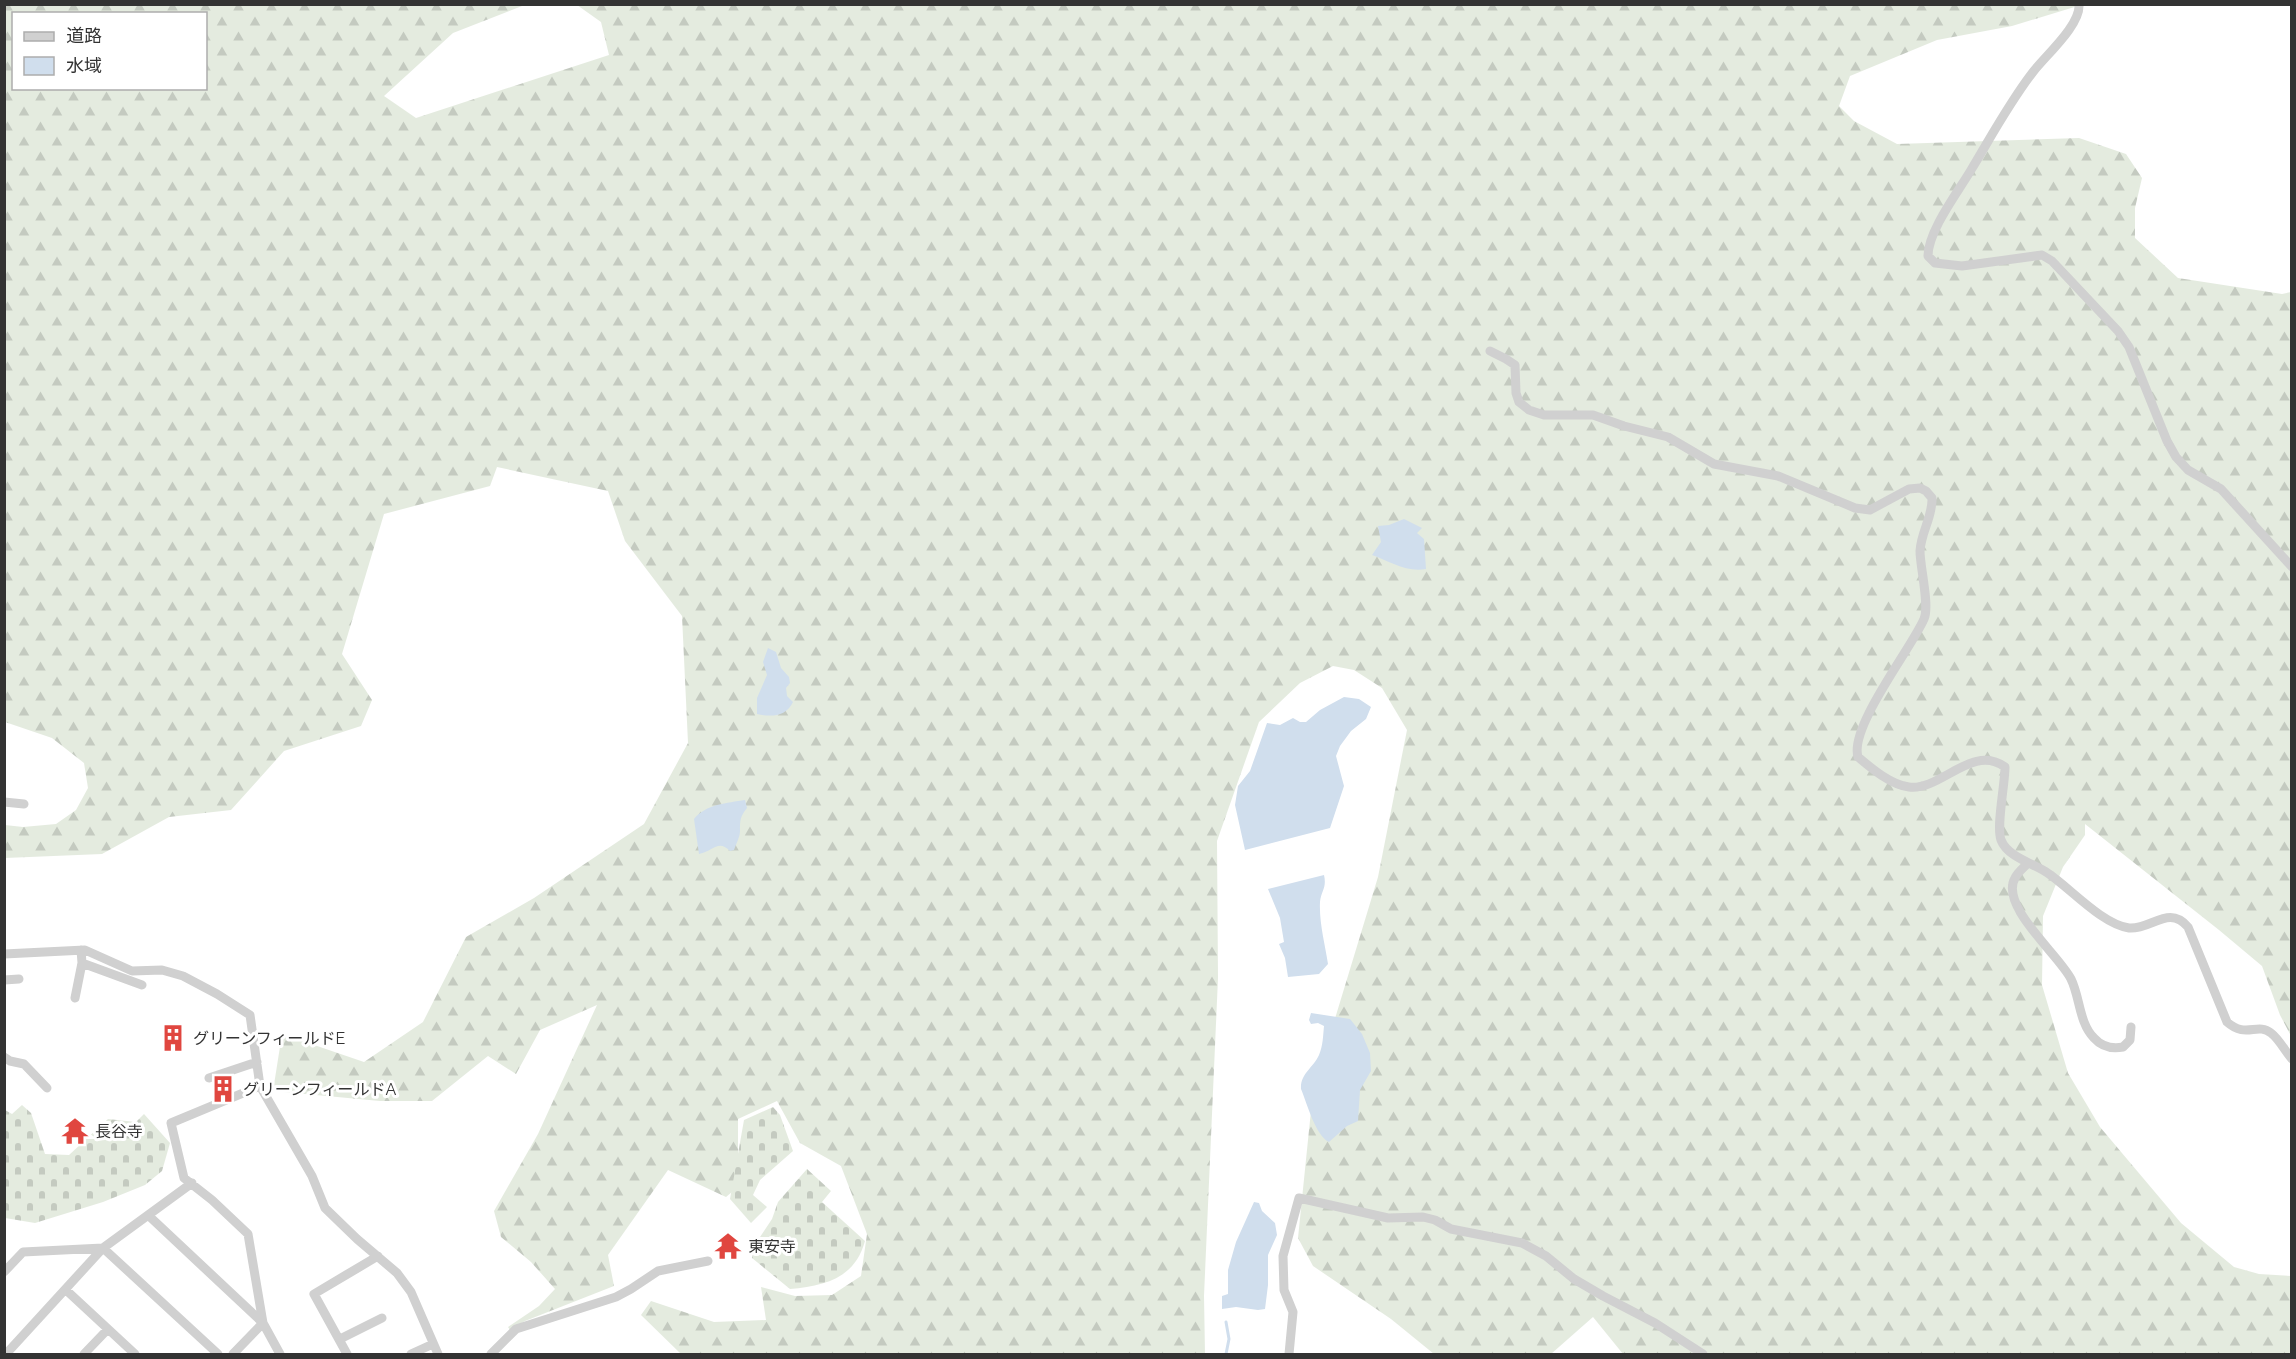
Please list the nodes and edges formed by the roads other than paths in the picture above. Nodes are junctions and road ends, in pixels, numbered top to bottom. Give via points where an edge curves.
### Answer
1 (2079, 4) edge
2 (1490, 351) dead end
3 (2292, 567) edge
4 (4, 802) edge
5 (24, 804) dead end
6 (2027, 864) junction
7 (81, 950) junction
8 (4, 954) edge
9 (82, 963) junction
10 (4, 980) edge
11 (19, 980) dead end
12 (142, 985) dead end
13 (75, 998) dead end
14 (2131, 1027) dead end
15 (4, 1057) edge
16 (2292, 1059) edge
17 (257, 1062) junction
18 (209, 1078) dead end
19 (261, 1086) junction
20 (47, 1088) dead end
21 (192, 1183) junction
22 (149, 1216) junction
23 (103, 1248) junction
24 (378, 1256) junction
25 (708, 1261) dead end
26 (4, 1272) edge
27 (66, 1290) junction
28 (382, 1318) dead end
29 (263, 1323) junction
30 (108, 1329) junction
31 (340, 1339) junction
32 (433, 1344) junction
33 (6, 1354) edge
34 (84, 1354) edge
35 (135, 1354) edge
36 (218, 1354) edge
37 (233, 1354) edge
38 (280, 1354) edge
39 (347, 1354) edge
40 (411, 1354) edge
41 (438, 1354) edge
42 (491, 1354) edge
43 (1289, 1354) edge
44 (1703, 1354) edge

1 - 3 street via 2069,29 2008,108 1931,240 1928,256 1935,263 1962,266 2042,255 2052,261 2129,347 2176,456 2188,470 2221,489
2 - 6 street via 1515,366 1519,402 1544,415 1593,415 1678,441 1714,464 1778,476 1855,508 1870,510 1909,489 1926,491 1932,498 1920,552 1926,615 1871,710 1857,741 1856,753 1894,782 1914,788 1966,764 1991,762 2005,767 2002,843
4 - 5 street
6 - 14 street via 2014,879 2016,901 2026,924 2070,976 2088,1030 2113,1049 2130,1040
6 - 16 street via 2036,865 2099,913 2126,927 2165,918 2183,921 2228,1022 2241,1031 2264,1029 2271,1033
7 - 8 street
7 - 9 street
7 - 17 street via 132,971 162,970 183,976 217,994 250,1015
9 - 12 street
9 - 13 street
10 - 11 street
15 - 20 street via 24,1064
17 - 18 street
17 - 19 street
19 - 21 street via 171,1123 184,1178
19 - 24 street via 326,1208
21 - 22 street
21 - 29 street via 248,1234
22 - 23 street
22 - 29 street
23 - 26 street via 23,1252
23 - 27 street
23 - 36 street
24 - 31 street via 314,1294
24 - 32 street via 411,1292
25 - 42 street via 658,1271 616,1297 516,1329
27 - 30 street
27 - 33 street
28 - 31 street
29 - 37 street
29 - 38 street
30 - 34 street
30 - 35 street
31 - 39 street
32 - 40 street
32 - 41 street
43 - 44 street via 1293,1312 1284,1290 1283,1256 1299,1198 1388,1218 1423,1217 1451,1229 1522,1243 1574,1279

